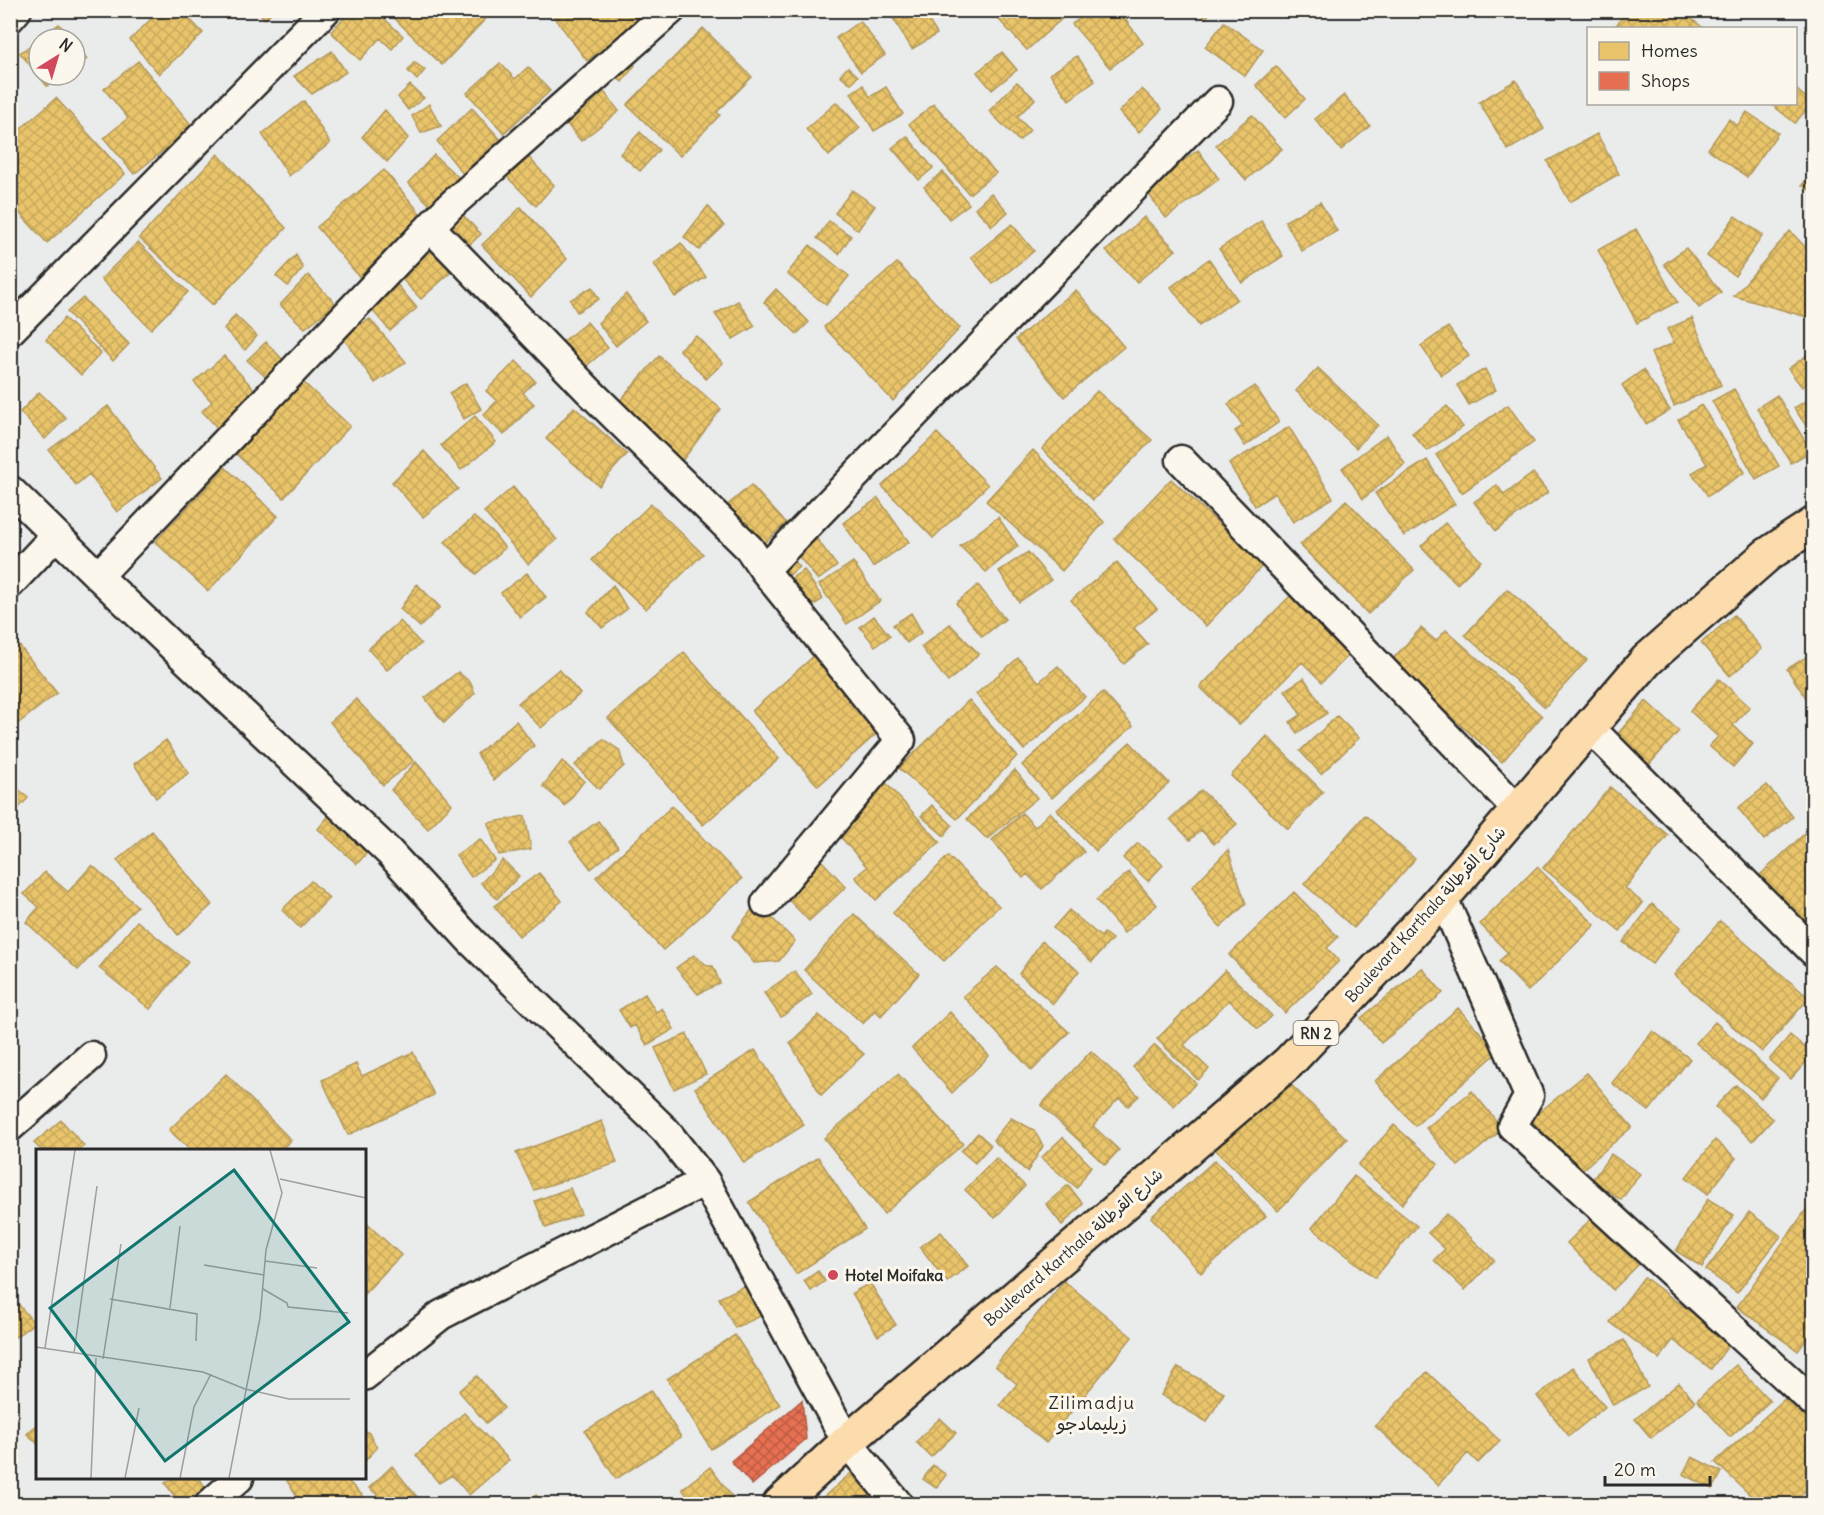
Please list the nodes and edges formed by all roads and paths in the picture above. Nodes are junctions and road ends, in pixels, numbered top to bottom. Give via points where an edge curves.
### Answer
1 (17, 10) edge
2 (326, 10) edge
3 (670, 10) edge
4 (10, 18) edge
5 (1218, 101) dead end
6 (430, 227) junction
7 (10, 331) edge
8 (1180, 460) dead end
9 (10, 490) edge
10 (1814, 524) edge
11 (56, 535) junction
12 (764, 570) junction
13 (98, 576) junction
14 (10, 584) edge
15 (1589, 727) junction
16 (1518, 810) junction
17 (1443, 898) junction
18 (766, 903) dead end
19 (1814, 952) edge
20 (91, 1056) dead end
21 (10, 1127) edge
22 (705, 1181) junction
23 (366, 1374) edge
24 (1814, 1403) edge
25 (847, 1442) junction
26 (238, 1479) edge
27 (210, 1504) edge
28 (780, 1504) edge
29 (898, 1504) edge

1 - 4 street
2 - 7 street
3 - 6 street
5 - 12 street
6 - 12 street via 749,548
6 - 13 street
8 - 16 street
9 - 11 street
10 - 15 main road, Boulevard Karthala شارع القرطالة / RN 2 via 1767,555 1647,660
11 - 13 street
11 - 14 street
12 - 18 street via 902,740
13 - 22 street via 390,852 472,942 666,1131
15 - 16 main road, Boulevard Karthala شارع القرطالة / RN 2
15 - 19 street
16 - 17 main road, Boulevard Karthala شارع القرطالة / RN 2
17 - 24 street via 1529,1096 1512,1126
17 - 25 main road, Boulevard Karthala شارع القرطالة / RN 2 via 1288,1063
20 - 21 street
22 - 23 street via 441,1315
22 - 25 street
25 - 28 main road, Boulevard Karthala شارع القرطالة / RN 2
25 - 29 street
26 - 27 street

